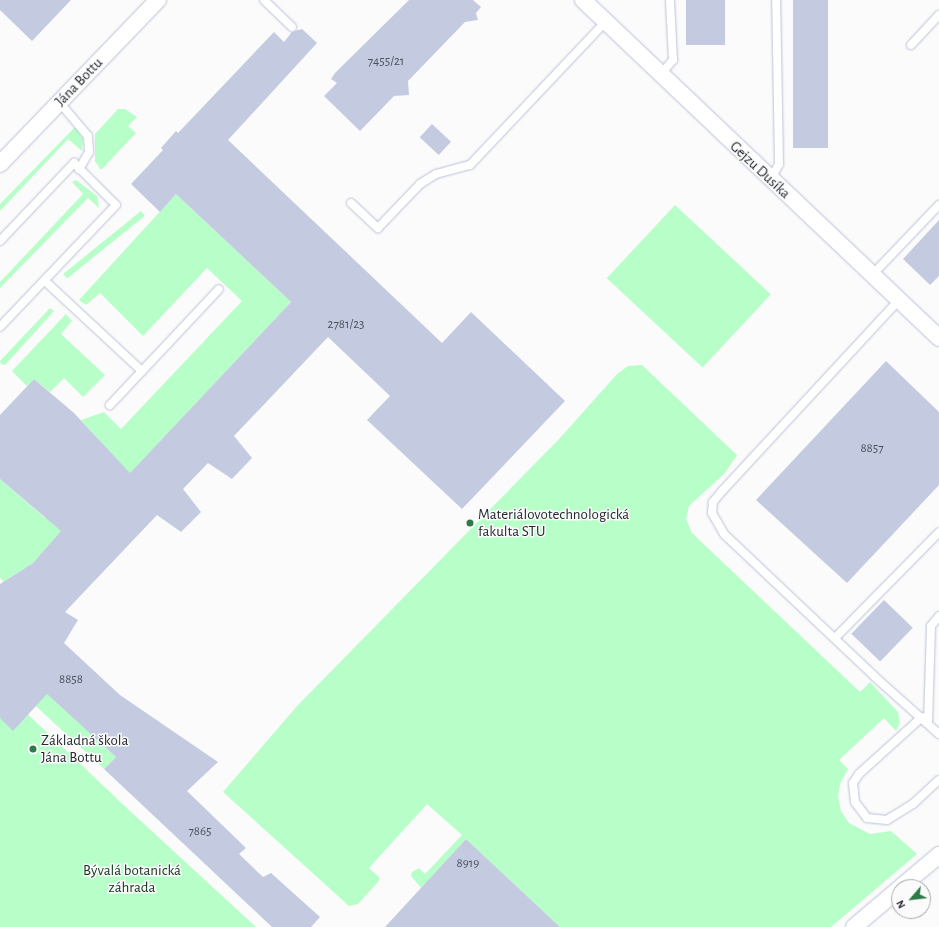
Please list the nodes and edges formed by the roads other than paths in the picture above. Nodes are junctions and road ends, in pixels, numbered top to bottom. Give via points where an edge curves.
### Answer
1 (158, 0) edge
2 (264, 0) edge
3 (582, 0) edge
4 (670, 0) edge
5 (776, 0) edge
6 (939, 15) edge
7 (605, 22) junction
8 (292, 27) dead end
9 (911, 45) dead end
10 (660, 75) junction
11 (60, 103) junction
12 (0, 164) edge
13 (79, 169) junction
14 (771, 179) junction
15 (351, 203) dead end
16 (939, 205) edge
17 (0, 241) edge
18 (872, 275) junction
19 (45, 281) junction
20 (219, 289) dead end
21 (899, 300) junction
22 (0, 327) edge
23 (939, 338) edge
24 (142, 371) junction
25 (110, 405) dead end
26 (939, 532) edge
27 (939, 616) edge
28 (835, 638) junction
29 (925, 720) junction
30 (939, 734) edge
31 (939, 780) edge
32 (939, 855) edge
33 (911, 879) edge
34 (891, 896) edge
35 (854, 927) edge

1 - 11 street, Jána Bottu
2 - 8 lane
3 - 7 street, Gejzu Dusíka
4 - 10 lane via 673,60
5 - 14 lane via 779,164
6 - 9 lane
7 - 10 street, Gejzu Dusíka
7 - 15 lane via 470,165 436,174 420,184 378,228
10 - 14 street, Gejzu Dusíka
11 - 12 street, Jána Bottu
11 - 13 lane via 88,136 89,152
13 - 17 lane via 74,163
13 - 19 lane via 116,205
14 - 18 street, Gejzu Dusíka
16 - 18 lane
18 - 21 street, Gejzu Dusíka
19 - 22 lane
19 - 24 lane
20 - 24 lane
21 - 23 street, Gejzu Dusíka
21 - 28 lane via 713,502 712,513 724,534
24 - 25 lane
26 - 28 lane
27 - 29 lane via 931,626
28 - 29 lane
29 - 30 lane
29 - 31 lane via 859,774 853,783 854,802 867,818 887,820 913,804
32 - 33 street
34 - 35 street

